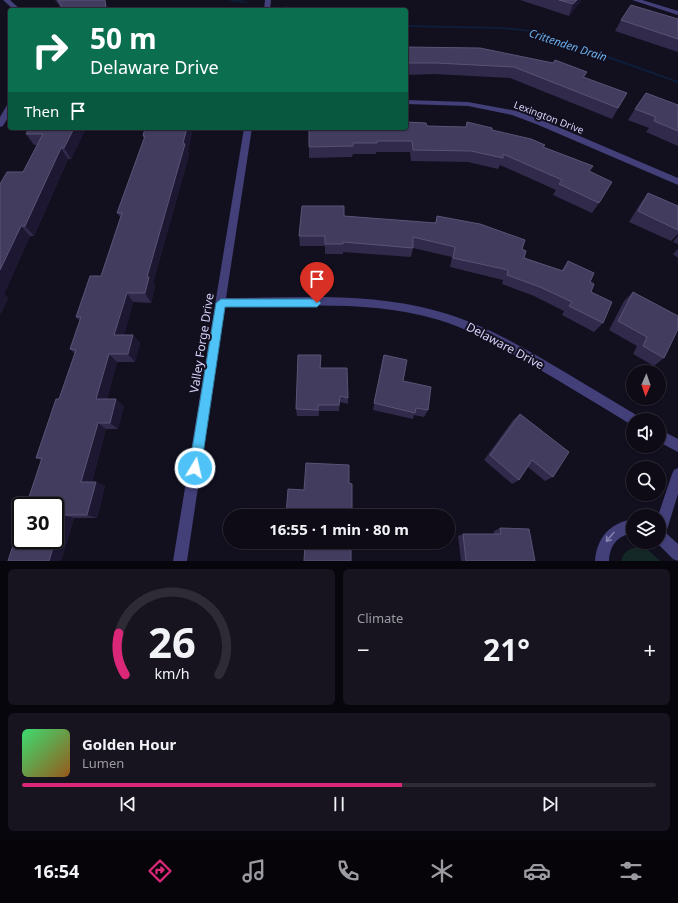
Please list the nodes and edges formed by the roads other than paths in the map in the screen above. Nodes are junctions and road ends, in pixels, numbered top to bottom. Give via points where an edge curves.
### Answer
1 (6, 0) edge
2 (635, 0) edge
3 (650, 2) edge
4 (16, 8) edge
5 (678, 13) edge
6 (408, 102) edge
7 (8, 110) edge
8 (0, 124) edge
9 (248, 130) edge
10 (678, 182) edge
11 (221, 303) junction
12 (626, 415) edge
13 (666, 439) edge
14 (678, 446) edge
15 (678, 474) edge
16 (666, 513) edge
17 (626, 527) edge
18 (666, 542) edge
19 (678, 554) edge
20 (180, 561) edge
21 (602, 561) edge

1 - 4 street
2 - 3 street
3 - 5 street
6 - 10 street, Lexington Drive via 468,104 514,113
7 - 8 street
9 - 11 street, Valley Forge Drive
11 - 12 street, Delaware Drive via 386,305 452,319 510,346
11 - 20 street, Valley Forge Drive
13 - 14 street
15 - 16 street
17 -> 21 street via 610,535 604,545
18 - 19 street

